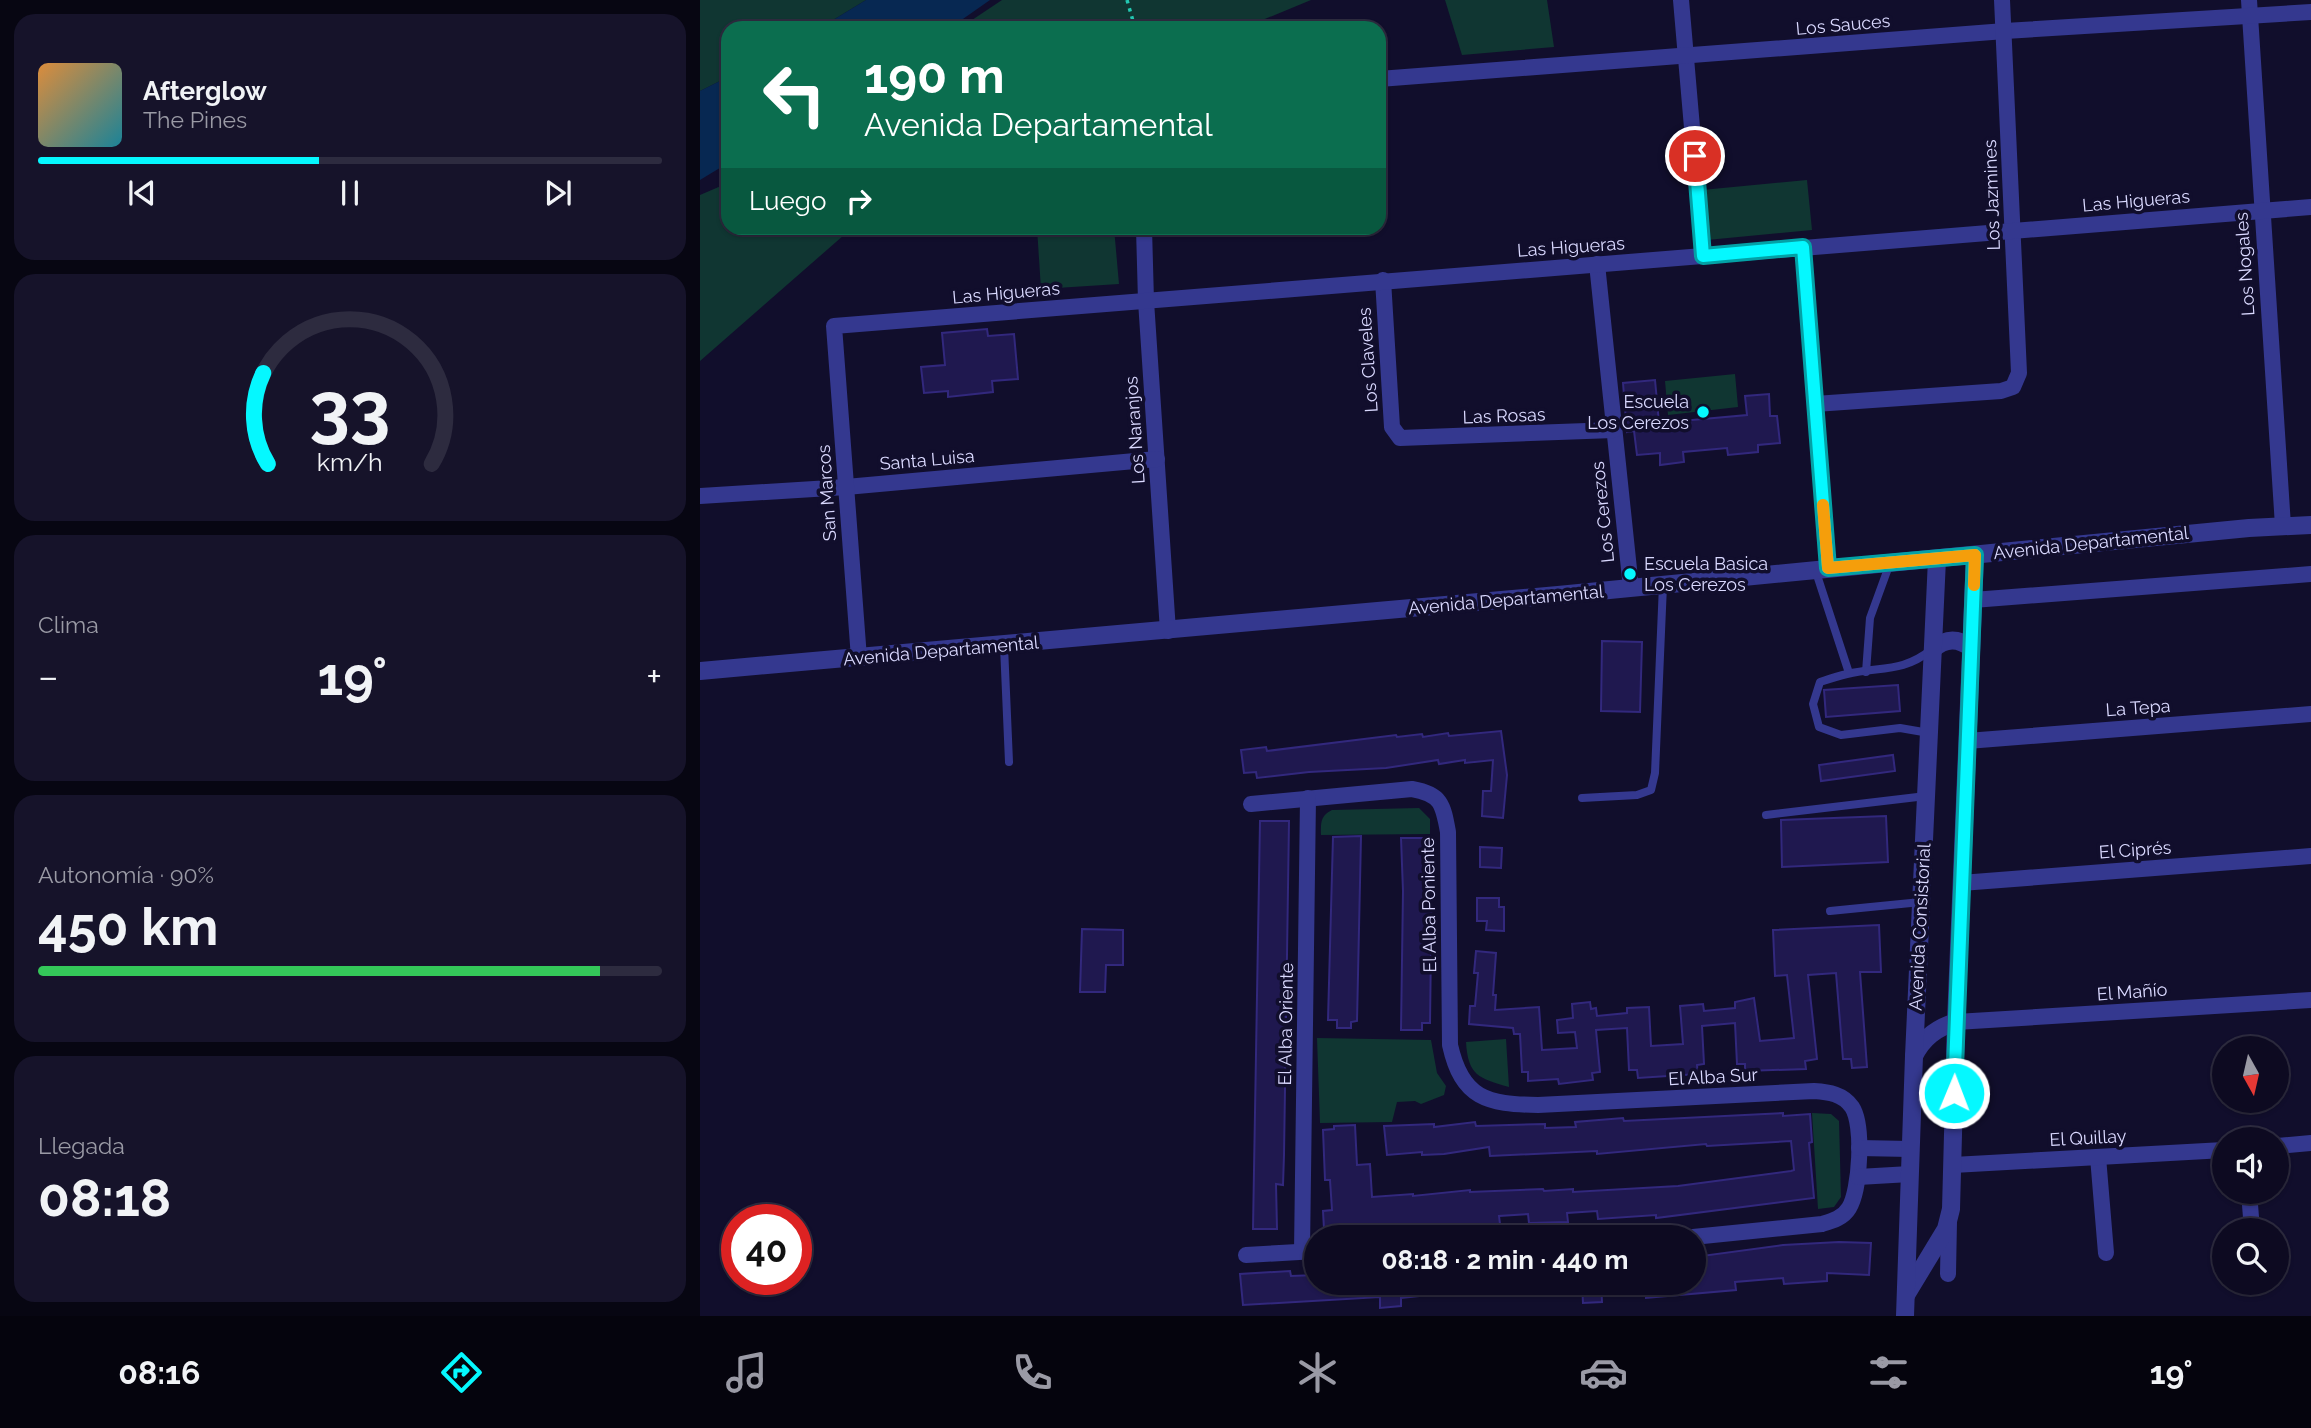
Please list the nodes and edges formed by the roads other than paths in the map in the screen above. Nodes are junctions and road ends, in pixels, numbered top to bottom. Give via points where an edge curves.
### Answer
1 (1681, 0) edge
2 (2002, 0) edge
3 (2249, 7) edge
4 (2311, 12) edge
5 (2005, 31) junction
6 (1686, 57) junction
7 (1386, 78) edge
8 (2311, 207) edge
9 (2261, 211) junction
10 (2012, 231) junction
11 (1144, 235) edge
12 (1803, 247) junction
13 (1703, 256) junction
14 (1597, 264) junction
15 (1383, 280) junction
16 (1146, 301) junction
17 (834, 326) joint
18 (1815, 404) junction
19 (1614, 430) junction
20 (1396, 436) joint
21 (1157, 459) junction
22 (846, 487) junction
23 (700, 496) edge
24 (2311, 525) edge
25 (2283, 526) junction
26 (1975, 555) junction
27 (1937, 559) junction
28 (1890, 563) junction
29 (1821, 569) junction
30 (2311, 574) edge
31 (1662, 585) junction
32 (1631, 588) junction
33 (1973, 600) junction
34 (1168, 631) junction
35 (1004, 646) junction
36 (1971, 648) junction
37 (1933, 649) junction
38 (859, 658) junction
39 (700, 671) edge
40 (1866, 672) junction
41 (1849, 673) junction
42 (2311, 714) edge
43 (1929, 733) junction
44 (1967, 741) junction
45 (1009, 762) dead end
46 (1926, 796) junction
47 (1308, 798) junction
48 (1582, 798) dead end
49 (1251, 804) dead end
50 (1766, 815) dead end
51 (2311, 856) edge
52 (1961, 883) junction
53 (1921, 902) junction
54 (1830, 911) dead end
55 (2311, 1000) edge
56 (1956, 1022) junction
57 (1914, 1056) junction
58 (1477, 1095) joint
59 (2311, 1143) edge
60 (2289, 1145) edge
61 (1859, 1148) junction
62 (1910, 1149) junction
63 (2212, 1151) edge
64 (2098, 1157) junction
65 (1953, 1165) junction
66 (1910, 1174) junction
67 (1858, 1177) junction
68 (1949, 1220) junction
69 (1908, 1222) junction
70 (1309, 1225) edge
71 (1706, 1236) edge
72 (1938, 1244) junction
73 (1304, 1251) edge
74 (2106, 1254) dead end
75 (1246, 1255) dead end
76 (1948, 1274) dead end
77 (1906, 1295) junction
78 (1905, 1316) edge

1 - 6 street
2 - 5 street, Los Jazmines
3 - 4 street, Los Sauces
3 - 5 street, Los Sauces
3 - 9 street, Los Nogales
5 - 6 street, Los Sauces
5 - 10 street, Los Jazmines
6 - 7 street, Los Sauces
6 - 13 street
8 - 9 street, Las Higueras
9 - 10 street, Las Higueras
9 - 25 street, Los Nogales
10 - 12 street, Las Higueras
10 - 18 street, Los Jazmines via 2019,373 2013,387
11 - 16 street, Los Naranjos
12 - 13 street, Las Higueras
12 - 18 street
13 - 14 street, Las Higueras
14 - 15 street, Las Higueras
14 - 19 street, Los Cerezos
15 - 16 street, Las Higueras
15 - 20 street, Los Claveles
16 - 17 street, Las Higueras
16 - 21 street, Los Naranjos
17 - 22 street, San Marcos
18 - 29 street
19 - 20 street, Las Rosas
19 - 32 street, Los Cerezos
21 - 22 street, Santa Luisa
21 - 34 street, Los Naranjos
22 - 23 street, Santa Luisa
22 - 38 street, San Marcos
24 - 25 street, Avenida Departamental
25 - 26 street, Avenida Departamental
26 - 27 street, Avenida Departamental
26 - 33 street, Avenida Consistorial
27 - 28 street, Avenida Departamental
27 - 37 street, Avenida Consistorial
28 - 29 street, Avenida Departamental
28 - 40 lane via 1870,618
29 - 31 street, Avenida Departamental
29 - 41 lane
30 - 33 street
31 - 32 street, Avenida Departamental
31 - 48 lane via 1651,790
32 - 34 street, Avenida Departamental
33 - 36 street, Avenida Consistorial
34 - 35 street, Avenida Departamental
35 - 38 street, Avenida Departamental
35 - 45 lane
36 - 37 street via 1948,640
36 - 44 street, Avenida Consistorial
37 - 40 lane via 1917,661
37 - 43 street, Avenida Consistorial
38 - 39 street, Avenida Departamental
40 - 41 lane
41 - 43 lane via 1820,682 1813,704 1819,727 1842,735 1900,728
42 - 44 street, La Tepa
43 - 46 street, Avenida Consistorial
44 - 52 street, Avenida Consistorial
46 - 50 lane
46 - 53 street, Avenida Consistorial
47 - 49 street, El Alba Poniente
47 - 58 street, El Alba Poniente via 1412,789 1438,799 1444,809 1450,1045 1455,1067
47 - 70 street, El Alba Oriente
51 - 52 street, El Ciprés
52 - 56 street, Avenida Consistorial
53 - 54 lane
53 - 57 street, Avenida Consistorial
55 - 56 street, El Mañío
56 - 57 street via 1935,1030
56 - 65 street, Avenida Consistorial
57 - 62 street, Avenida Consistorial
58 - 61 street, El Alba Sur via 1496,1102 1538,1105 1831,1092 1854,1109
59 - 60 street
61 - 62 street
61 - 67 street, El Alba Sur
62 - 66 street, Avenida Consistorial
63 - 64 street, El Quillay
64 - 65 street, El Quillay
64 - 74 street
65 - 68 street, Avenida Consistorial
66 - 67 street
66 - 69 street, Avenida Consistorial
67 - 71 street, El Alba Sur via 1850,1208 1839,1219
68 - 72 street, Avenida Consistorial
68 - 76 street, Avenida Consistorial
69 - 72 street via 1922,1244
69 - 77 street, Avenida Consistorial
72 - 77 street, Avenida Consistorial
73 - 75 street
77 - 78 street, Avenida Consistorial

